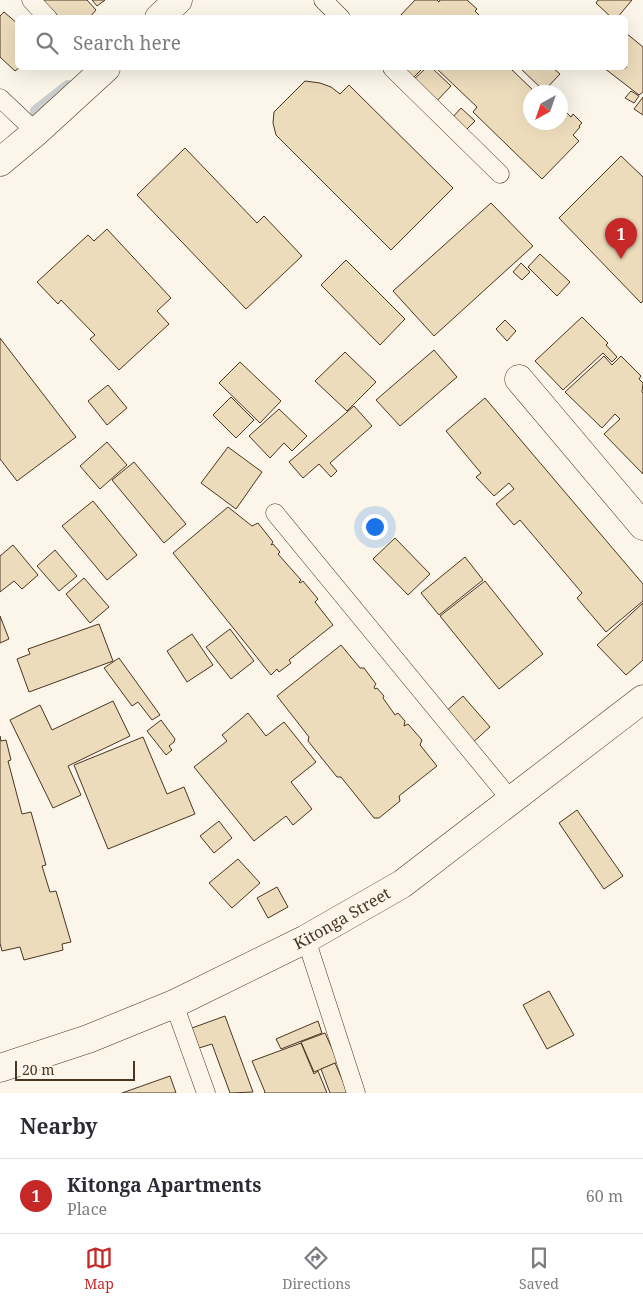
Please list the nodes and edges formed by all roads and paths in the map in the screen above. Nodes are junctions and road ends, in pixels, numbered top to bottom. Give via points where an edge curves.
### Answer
1 (31, 0) edge
2 (178, 0) edge
3 (323, 0) edge
4 (45, 15) edge
5 (162, 15) edge
6 (338, 15) edge
7 (100, 70) edge
8 (394, 70) edge
9 (0, 98) edge
10 (36, 132) junction
11 (0, 162) edge
12 (500, 174) dead end
13 (519, 379) dead end
14 (275, 513) dead end
15 (643, 526) edge
16 (643, 699) edge
17 (511, 800) junction
18 (306, 940) junction
19 (174, 1004) junction
20 (0, 1068) edge
21 (206, 1093) edge
22 (356, 1093) edge

1 - 4 lane
2 - 5 street
3 - 6 lane
7 - 10 street
8 - 12 lane
9 - 10 lane
10 - 11 street
13 - 15 street
14 - 17 lane
16 - 17 street, Kitonga Street
17 - 18 street, Kitonga Street via 402,884
18 - 19 street, Kitonga Street
18 - 22 lane
19 - 20 street, Kitonga Street via 88,1039
19 - 21 lane

